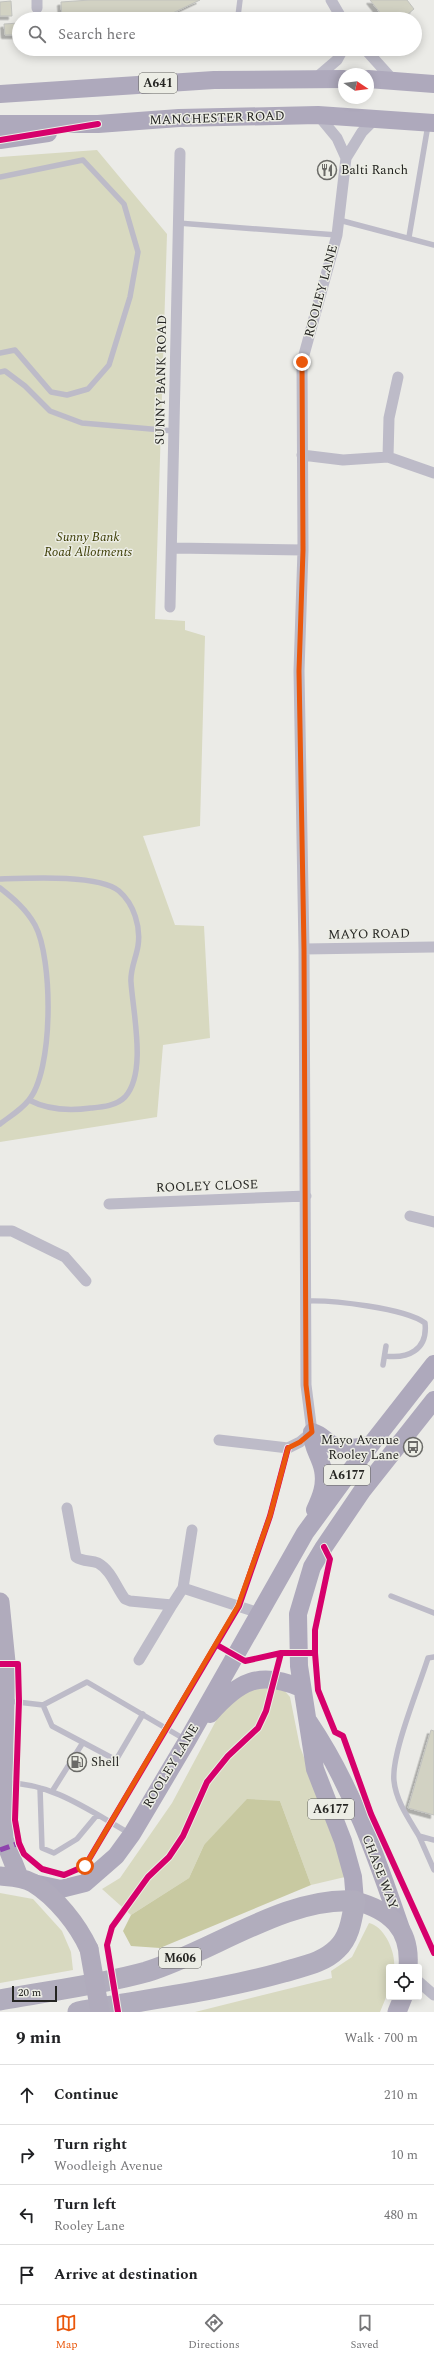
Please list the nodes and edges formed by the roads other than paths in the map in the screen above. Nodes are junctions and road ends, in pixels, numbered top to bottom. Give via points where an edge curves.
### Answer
1 (240, 0) edge
2 (331, 0) edge
3 (238, 12) edge
4 (338, 12) edge
5 (339, 56) edge
6 (371, 56) edge
7 (316, 78) junction
8 (338, 78) edge
9 (374, 79) edge
10 (393, 80) junction
11 (434, 84) edge
12 (0, 94) edge
13 (318, 115) junction
14 (376, 118) junction
15 (431, 123) edge
16 (0, 124) edge
17 (98, 124) junction
18 (0, 140) edge
19 (180, 153) dead end
20 (346, 158) junction
21 (0, 177) edge
22 (339, 220) junction
23 (178, 223) junction
24 (336, 235) junction
25 (409, 237) junction
26 (434, 245) edge
27 (0, 353) edge
28 (0, 372) edge
29 (398, 378) dead end
30 (174, 431) junction
31 (302, 455) junction
32 (388, 457) junction
33 (434, 473) edge
34 (173, 548) junction
35 (303, 550) junction
36 (170, 607) dead end
37 (0, 879) edge
38 (0, 888) edge
39 (434, 948) edge
40 (304, 949) junction
41 (29, 1100) junction
42 (0, 1124) edge
43 (306, 1196) junction
44 (109, 1204) dead end
45 (410, 1216) dead end
46 (434, 1222) edge
47 (0, 1230) edge
48 (86, 1281) dead end
49 (307, 1301) junction
50 (386, 1346) dead end
51 (385, 1356) junction
52 (434, 1364) edge
53 (383, 1365) dead end
54 (434, 1400) edge
55 (312, 1432) junction
56 (219, 1440) dead end
57 (369, 1445) junction
58 (67, 1508) dead end
59 (192, 1530) dead end
60 (305, 1532) junction
61 (183, 1588) junction
62 (391, 1596) dead end
63 (0, 1602) edge
64 (172, 1605) junction
65 (259, 1613) junction
66 (434, 1613) edge
67 (434, 1657) edge
68 (140, 1660) dead end
69 (301, 1688) junction
70 (4, 1701) junction
71 (43, 1705) junction
72 (143, 1714) junction
73 (305, 1717) junction
74 (187, 1741) junction
75 (82, 1744) junction
76 (3, 1783) junction
77 (40, 1788) junction
78 (53, 1790) junction
79 (98, 1815) junction
80 (132, 1834) junction
81 (419, 1836) junction
82 (434, 1840) edge
83 (434, 1870) edge
84 (0, 1876) edge
85 (26, 1880) junction
86 (355, 1901) junction
87 (401, 1929) junction
88 (408, 1964) edge
89 (422, 1985) edge
90 (434, 1995) edge
91 (0, 2000) edge
92 (402, 2000) edge
93 (78, 2012) edge
94 (100, 2012) edge
95 (397, 2012) edge

1 - 3 lane
2 - 4 street
5 - 7 street
6 - 10 street
7 - 8 main road, A641
7 - 12 main road, A641 via 214,80
9 - 10 main road
10 - 11 main road
13 - 14 main road, MANCHESTER ROAD
13 - 17 main road, MANCHESTER ROAD via 201,117
13 - 20 street via 337,138
14 - 15 main road, MANCHESTER ROAD
14 - 20 street, ROOLEY LANE via 362,132
15 - 25 lane
16 - 17 main road, MANCHESTER ROAD
17 - 18 main road
19 - 23 street, SUNNY BANK ROAD
20 - 22 street, ROOLEY LANE
21 - 27 lane via 83,160 124,204 138,252 130,297 109,365 88,389 67,395 51,392 15,350
22 - 24 street, ROOLEY LANE
22 - 25 lane
23 - 24 lane
23 - 30 street, SUNNY BANK ROAD
24 - 31 street, ROOLEY LANE via 302,362
25 - 26 lane
28 - 30 lane via 5,371 25,386 50,410 82,423
29 - 32 street via 388,418
30 - 34 street, SUNNY BANK ROAD
31 - 32 street via 343,460
31 - 35 street, ROOLEY LANE
32 - 33 street
34 - 35 street
34 - 36 street, SUNNY BANK ROAD
35 - 40 street, ROOLEY LANE via 299,671
37 - 41 lane via 53,877 90,880 118,890 135,911 138,944 131,977 137,1045 135,1081 124,1098 108,1106 85,1109 44,1108
38 - 41 lane via 21,904 36,926 45,957 48,1003 45,1054
39 - 40 street, MAYO ROAD
40 - 43 street, ROOLEY LANE
41 - 42 lane
43 - 44 street, ROOLEY CLOSE
43 - 49 street, ROOLEY LANE
45 - 46 street
47 - 48 street via 12,1231 65,1257
49 - 51 lane via 327,1300 418,1318 425,1323 426,1331 420,1346 410,1356
49 - 55 street, ROOLEY LANE via 306,1385
50 - 51 lane
51 - 53 lane
52 - 57 main road, A6177
54 - 69 main road, A6177 via 362,1491 312,1567 298,1614
55 - 56 street via 288,1448
55 - 57 main road via 328,1442 347,1449
55 - 60 main road via 312,1444 323,1471 323,1492
57 - 60 main road, A6177
58 - 64 street via 76,1557 96,1562 104,1567 125,1599 130,1602
59 - 61 street
60 - 65 main road, ROOLEY LANE / A6177
61 - 64 street
61 - 65 street
62 - 66 lane
63 - 70 highway via 6,1662
64 - 68 street
65 - 74 main road, ROOLEY LANE / A6177
67 - 81 lane via 428,1658 394,1768 397,1796
69 - 73 main road, A6177
69 - 74 main road via 274,1679 260,1679 239,1686 224,1698
70 - 71 lane
70 - 76 highway
71 - 72 lane via 87,1682
71 - 75 lane via 52,1726
72 - 74 lane
72 - 75 lane via 116,1760
73 - 86 main road, CHASE WAY / A6177 via 315,1769 350,1862
73 - 87 main road, CHASE WAY / A6177 via 331,1754 381,1872
74 - 80 main road, ROOLEY LANE / A6177
75 - 78 lane
76 - 77 lane via 18,1783
76 - 85 highway via 4,1839
77 - 78 lane
77 - 79 lane via 42,1848 54,1853 76,1839
78 - 79 lane
79 - 80 lane
80 - 85 main road, ROOLEY LANE / A6177 via 116,1856 85,1883 60,1889
81 - 82 lane
81 - 83 lane
84 - 85 highway, A6177
85 - 94 highway, bridge via 58,1905 80,1930 89,1949
86 - 87 highway, CHASE WAY / A6177 via 381,1910
86 - 91 highway, M606 via 333,1901 262,1922 147,1972
86 - 93 highway via 350,1927 343,1942 332,1954 316,1962 247,1981
87 - 88 highway, CHASE WAY / A6177 via 408,1950
89 - 90 street
92 - 95 highway

